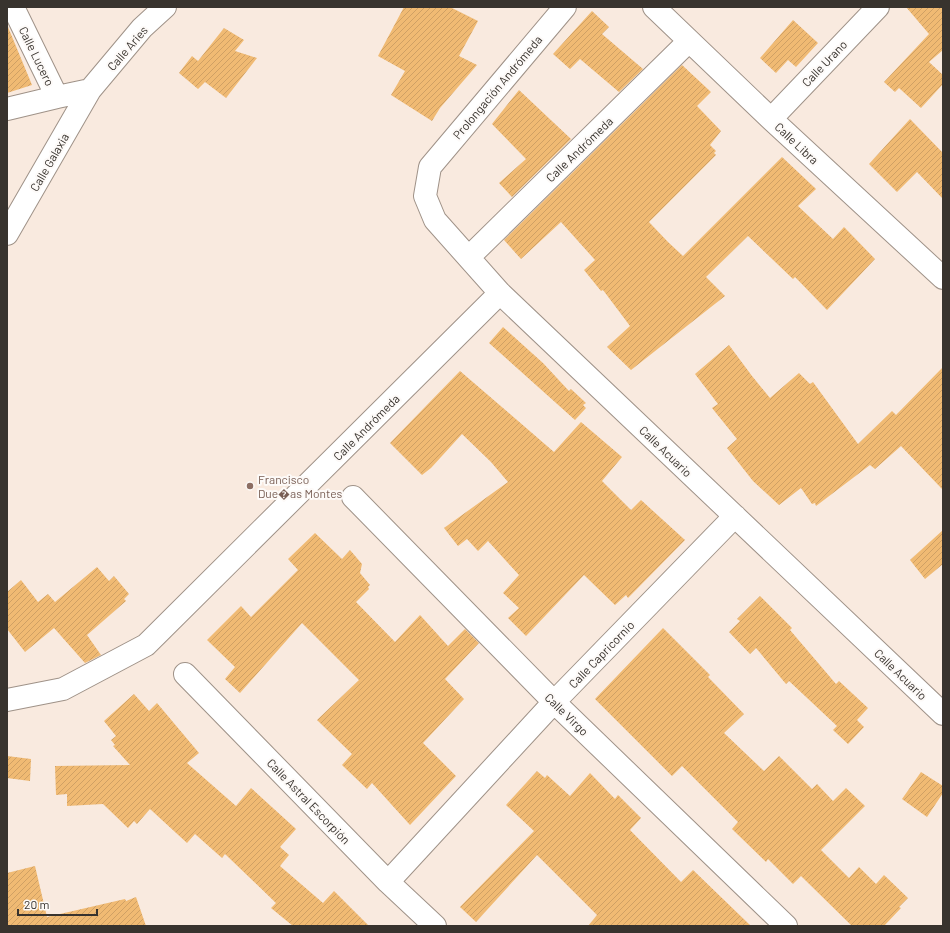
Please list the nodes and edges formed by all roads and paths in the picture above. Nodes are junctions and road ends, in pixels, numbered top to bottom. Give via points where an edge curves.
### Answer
1 (13, 7) edge
2 (165, 7) edge
3 (565, 7) edge
4 (878, 7) edge
5 (664, 10) edge
6 (689, 41) junction
7 (90, 90) junction
8 (57, 97) junction
9 (7, 109) edge
10 (771, 119) junction
11 (430, 167) joint
12 (7, 234) edge
13 (469, 257) junction
14 (943, 278) edge
15 (500, 293) junction
16 (353, 497) dead end
17 (735, 516) junction
18 (184, 674) dead end
19 (7, 700) edge
20 (554, 702) junction
21 (943, 714) edge
22 (388, 882) junction
23 (435, 926) edge
24 (786, 926) edge

1 - 8 street, Calle Lucero
2 - 7 street, Calle Aries via 142,28
3 - 11 street, Prolongación Andrómeda
4 - 10 street, Calle Urano
5 - 6 street, Calle Libra
6 - 10 street, Calle Libra
6 - 13 street, Calle Andrómeda
7 - 8 street, Calle Lucero
7 - 12 street, Calle Galaxia
8 - 9 street
10 - 14 street, Calle Libra
11 - 13 street, Calle Acuario via 425,196 435,220
13 - 15 street, Calle Acuario
15 - 17 street, Calle Acuario
15 - 19 street, Calle Andrómeda via 146,645 64,689
16 - 20 street, Calle Virgo
17 - 20 street, Calle Capricornio
17 - 21 street, Calle Acuario
18 - 22 street, Calle Astral Escorpión
20 - 22 street, Calle Capricornio
20 - 24 street, Calle Virgo
22 - 23 street, Calle Astral Escorpión

